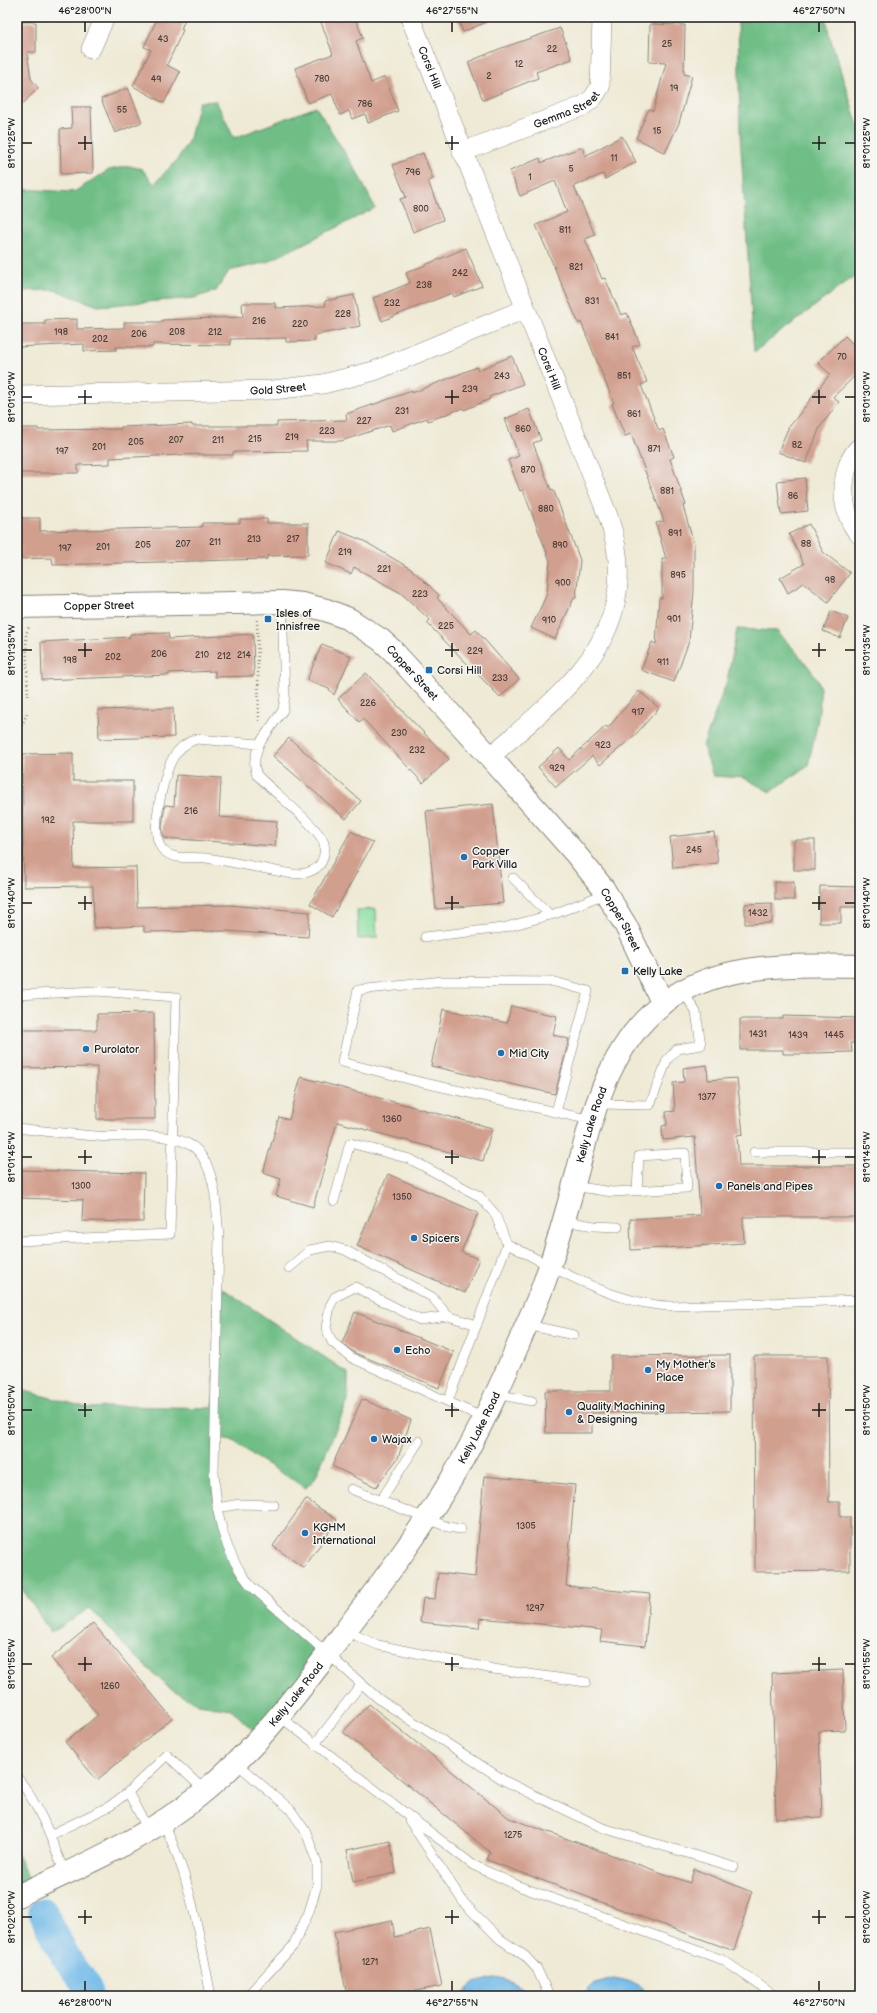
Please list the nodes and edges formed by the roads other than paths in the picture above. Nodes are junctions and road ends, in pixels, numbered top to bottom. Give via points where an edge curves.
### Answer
1 (105, 17) edge
2 (410, 17) edge
3 (602, 17) edge
4 (91, 49) dead end
5 (462, 152) junction
6 (525, 309) junction
7 (17, 395) edge
8 (860, 447) edge
9 (860, 534) edge
10 (282, 602) junction
11 (17, 607) edge
12 (17, 702) edge
13 (17, 705) edge
14 (259, 744) junction
15 (490, 757) junction
16 (513, 878) dead end
17 (607, 893) junction
18 (550, 915) junction
19 (426, 937) dead end
20 (860, 966) edge
21 (683, 991) junction
22 (17, 994) edge
23 (663, 1004) junction
24 (556, 1112) junction
25 (594, 1112) junction
26 (17, 1128) edge
27 (173, 1138) junction
28 (754, 1152) dead end
29 (860, 1152) edge
30 (573, 1186) junction
31 (637, 1190) junction
32 (334, 1201) dead end
33 (564, 1220) junction
34 (618, 1227) dead end
35 (17, 1242) edge
36 (507, 1244) junction
37 (550, 1265) junction
38 (289, 1268) dead end
39 (860, 1300) edge
40 (448, 1316) junction
41 (477, 1325) junction
42 (527, 1325) junction
43 (574, 1335) dead end
44 (495, 1394) junction
45 (448, 1401) junction
46 (532, 1401) dead end
47 (484, 1418) junction
48 (419, 1441) dead end
49 (352, 1489) dead end
50 (381, 1500) junction
51 (274, 1504) dead end
52 (217, 1508) junction
53 (426, 1518) junction
54 (461, 1529) dead end
55 (345, 1631) junction
56 (328, 1654) junction
57 (586, 1682) dead end
58 (361, 1684) junction
59 (279, 1716) junction
60 (315, 1744) junction
61 (236, 1763) junction
62 (17, 1777) edge
63 (205, 1790) junction
64 (128, 1792) junction
65 (405, 1814) junction
66 (155, 1825) junction
67 (50, 1835) junction
68 (734, 1867) dead end
69 (56, 1878) junction
70 (17, 1896) edge
71 (211, 1996) edge
72 (247, 1996) edge
73 (549, 1996) edge
74 (775, 1996) edge

1 - 4 street
2 - 5 street, Corsi Hill
3 - 5 street, Gemma Street via 600,87 593,98 583,106
5 - 6 street, Corsi Hill
6 - 7 street, Gold Street via 374,371 323,384 273,390
6 - 15 street, Corsi Hill via 608,516 617,546 619,577 610,622 594,655 569,686
8 - 9 street via 849,462 844,489 850,518
10 - 11 street, Copper Street
10 - 14 lane via 285,696 283,710
10 - 15 street, Copper Street via 302,604 338,614 381,640
12 - 13 lane
14 - 14 lane via 196,739 186,743 176,752 170,763 159,803 156,837 168,854 293,874 305,874 321,863 324,855 321,838 257,775 254,760
15 - 17 street, Copper Street
16 - 18 lane
17 - 18 lane
17 - 23 street, Copper Street via 626,926
18 - 19 lane via 503,928
20 - 21 street, Kelly Lake Road via 778,965 736,972
21 - 23 street, Kelly Lake Road
21 - 25 lane via 696,1012 701,1045 677,1049 667,1060 650,1105
22 - 27 lane via 96,991 176,997
23 - 25 street, Kelly Lake Road via 636,1031 621,1052 606,1077
24 - 24 lane via 342,1062 358,990 443,981 555,982 588,991
24 - 25 lane
25 - 30 street, Kelly Lake Road
26 - 27 lane via 97,1137
27 - 35 lane via 170,1234
27 - 52 lane via 189,1143 199,1152 208,1169 216,1199 219,1236 214,1472
28 - 29 lane
30 - 31 lane via 612,1192
30 - 33 street, Kelly Lake Road
31 - 31 lane via 687,1188 685,1153 639,1156
32 - 36 lane via 350,1143 410,1159 479,1196 495,1214
33 - 34 lane via 594,1226
33 - 37 street, Kelly Lake Road
36 - 37 lane
36 - 41 lane
37 - 39 lane via 603,1290 659,1306
37 - 42 street, Kelly Lake Road
38 - 40 lane via 310,1250 330,1246 345,1250 432,1297
40 - 41 lane
40 - 45 lane via 420,1320 355,1287 335,1297 330,1306 326,1328 332,1342 352,1358
41 - 45 lane
42 - 43 lane
42 - 44 street, Kelly Lake Road
44 - 46 lane
44 - 47 street, Kelly Lake Road
45 - 47 lane
47 - 53 street, Kelly Lake Road via 454,1474
48 - 50 lane
49 - 50 lane
50 - 53 lane
51 - 52 lane via 240,1504
52 - 56 lane via 229,1553 240,1573 251,1586
53 - 54 lane
53 - 55 street, Kelly Lake Road
55 - 56 street, Kelly Lake Road
55 - 57 lane via 378,1645 493,1669
56 - 58 lane
56 - 59 street, Kelly Lake Road
58 - 60 lane
58 - 68 lane via 380,1700 505,1781 603,1828
59 - 60 lane
59 - 61 street, Kelly Lake Road
60 - 65 lane
61 - 63 street, Kelly Lake Road
61 - 72 lane via 290,1809 306,1832 317,1863 317,1884 309,1912 293,1946
62 - 67 lane via 29,1792
63 - 64 lane via 167,1755
63 - 66 street, Kelly Lake Road
64 - 66 lane
64 - 67 lane via 110,1806
65 - 73 lane via 464,1903 500,1939 537,1969
65 - 74 lane via 473,1865 521,1887 723,1960
66 - 69 street, Kelly Lake Road
66 - 71 lane via 175,1845 189,1888
67 - 69 lane
69 - 70 street, Kelly Lake Road

